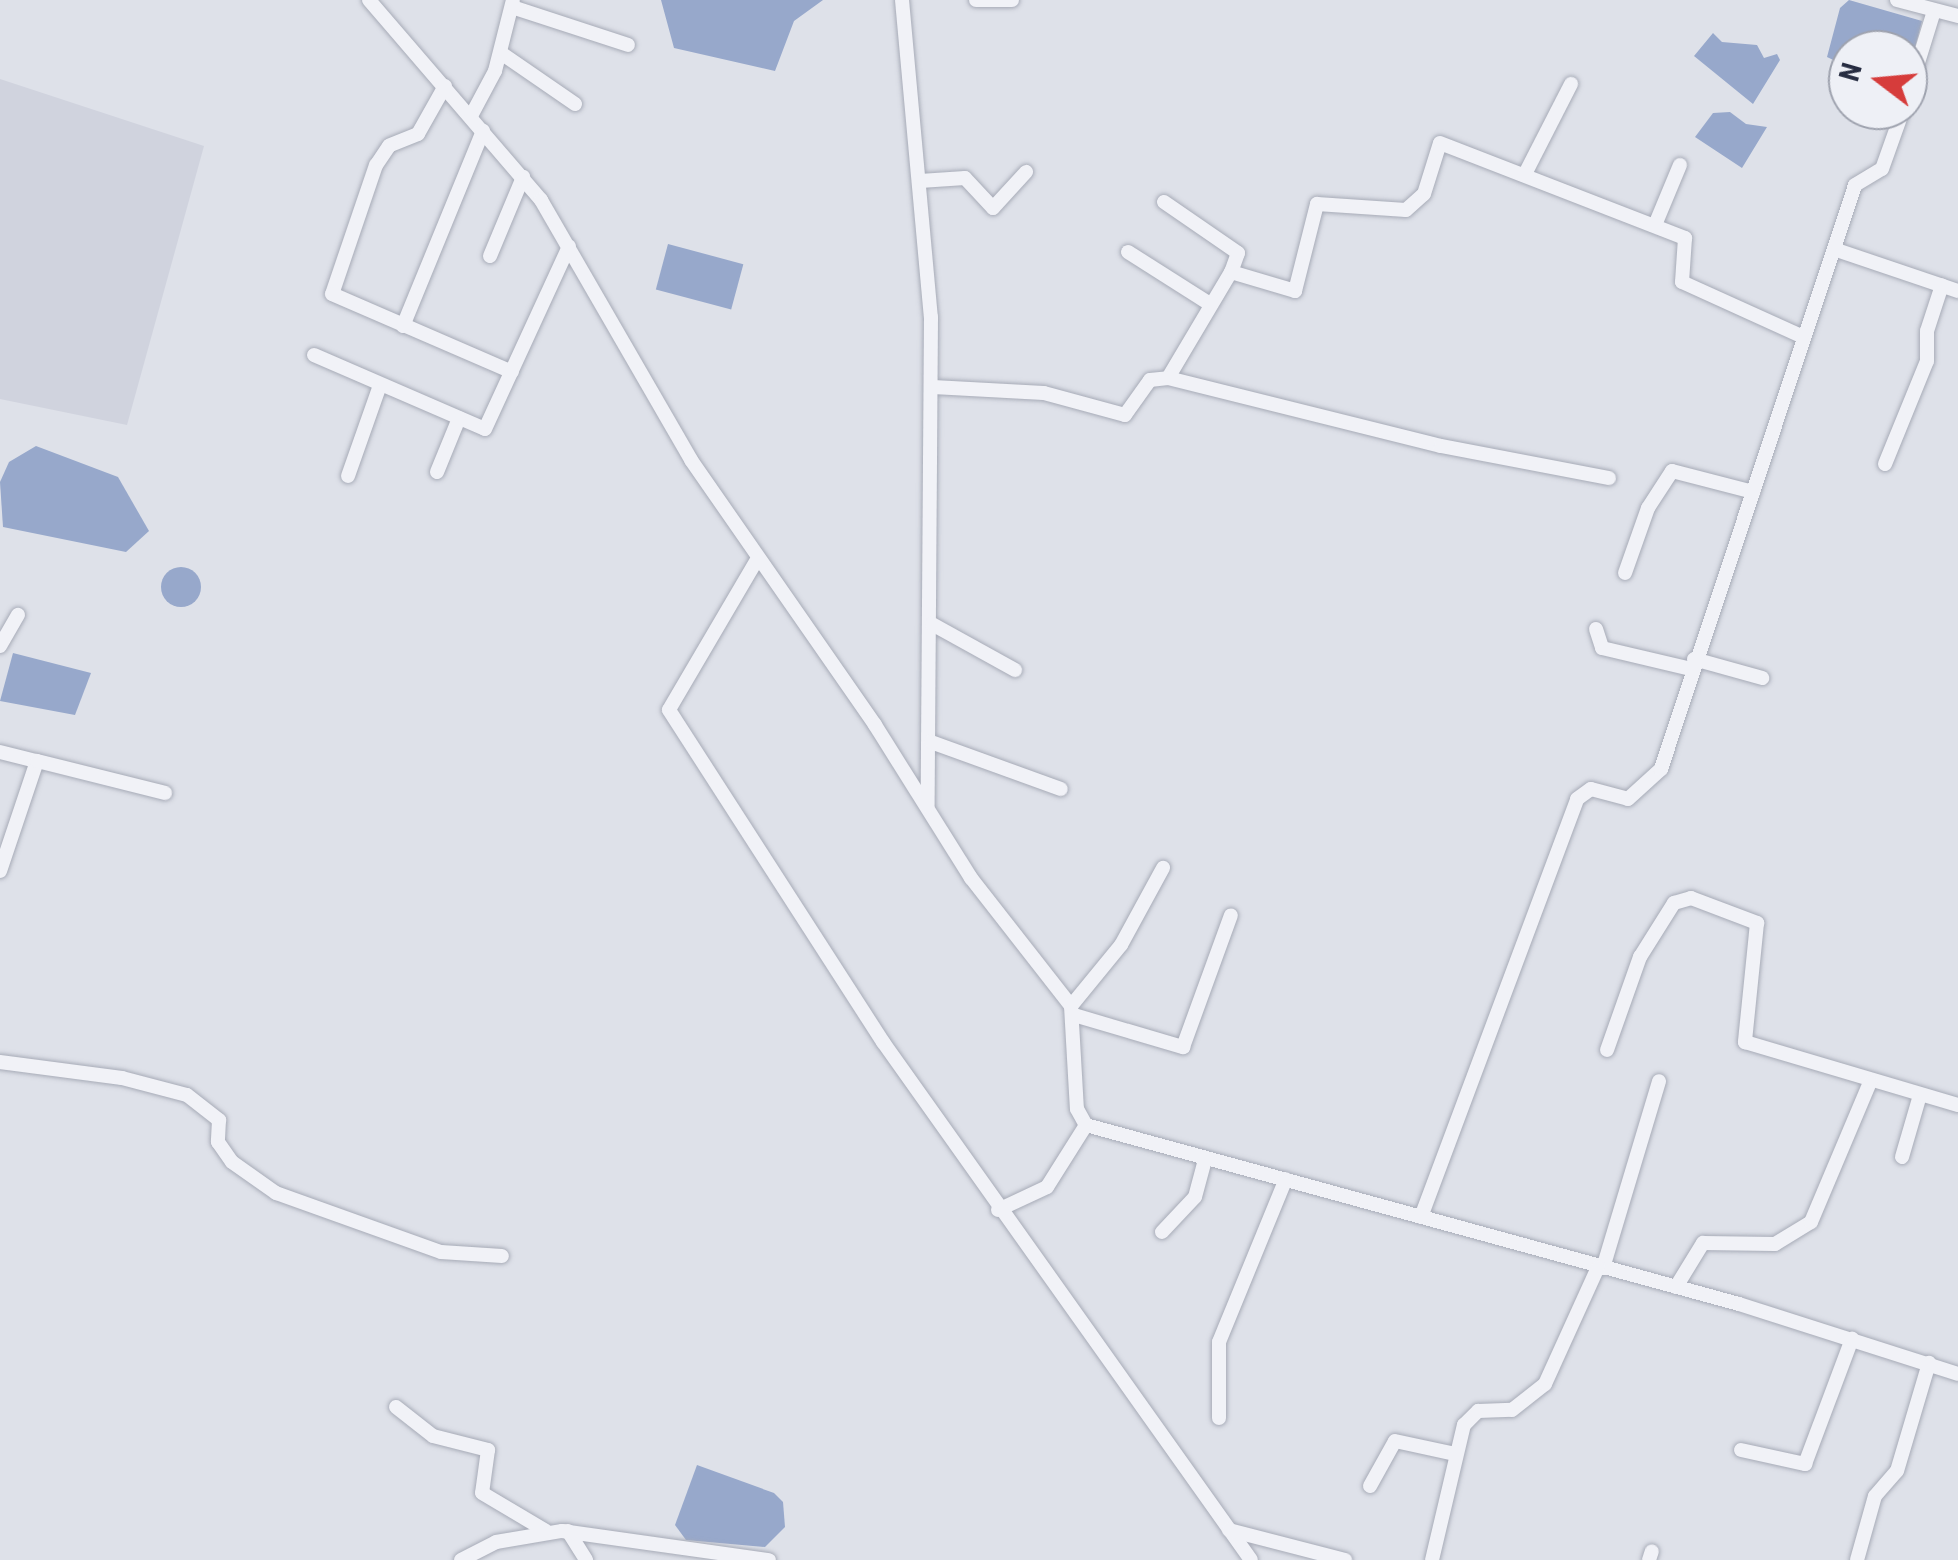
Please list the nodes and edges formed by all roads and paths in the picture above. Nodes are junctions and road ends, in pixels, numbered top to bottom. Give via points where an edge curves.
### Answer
1 (368, 0) edge
2 (902, 0) edge
3 (976, 0) edge
4 (1004, 0) edge
5 (1897, 0) edge
6 (513, 3) edge
7 (1927, 6) edge
8 (1958, 16) edge
9 (628, 45) dead end
10 (501, 53) junction
11 (1571, 84) dead end
12 (445, 86) junction
13 (575, 104) dead end
14 (470, 116) junction
15 (1896, 130) edge
16 (484, 131) junction
17 (1680, 165) dead end
18 (1026, 172) dead end
19 (1526, 172) junction
20 (523, 177) junction
21 (920, 181) junction
22 (1164, 202) dead end
23 (1655, 225) junction
24 (569, 246) junction
25 (1837, 250) junction
26 (1128, 252) dead end
27 (490, 256) dead end
28 (1231, 272) junction
29 (1942, 285) junction
30 (1958, 290) edge
31 (1210, 304) junction
32 (404, 326) junction
33 (1803, 337) junction
34 (314, 355) dead end
35 (512, 372) junction
36 (1168, 378) junction
37 (380, 385) junction
38 (933, 387) junction
39 (459, 418) junction
40 (1885, 464) dead end
41 (437, 472) dead end
42 (348, 476) dead end
43 (1609, 478) dead end
44 (1753, 492) junction
45 (758, 558) junction
46 (1625, 572) dead end
47 (18, 615) dead end
48 (932, 624) junction
49 (1596, 630) dead end
50 (0, 646) edge
51 (1692, 664) junction
52 (1015, 670) dead end
53 (1762, 678) dead end
54 (931, 742) junction
55 (0, 752) edge
56 (37, 761) junction
57 (1061, 789) dead end
58 (165, 793) dead end
59 (928, 806) junction
60 (1164, 868) dead end
61 (0, 871) edge
62 (1231, 915) dead end
63 (1073, 1011) junction
64 (1607, 1050) dead end
65 (0, 1062) edge
66 (1660, 1080) dead end
67 (1870, 1082) junction
68 (1920, 1095) junction
69 (1958, 1105) edge
70 (1086, 1125) junction
71 (1902, 1157) dead end
72 (1205, 1159) junction
73 (1286, 1179) junction
74 (998, 1210) junction
75 (1421, 1218) junction
76 (1162, 1232) dead end
77 (502, 1256) dead end
78 (1600, 1268) junction
79 (1676, 1287) junction
80 (1852, 1339) junction
81 (1929, 1364) junction
82 (1958, 1374) edge
83 (396, 1407) dead end
84 (1219, 1418) dead end
85 (1740, 1450) dead end
86 (1455, 1454) junction
87 (1370, 1486) dead end
88 (1228, 1530) junction
89 (546, 1531) junction
90 (568, 1532) junction
91 (461, 1560) edge
92 (586, 1560) edge
93 (770, 1560) edge
94 (1251, 1560) edge
95 (1345, 1560) edge
96 (1432, 1560) edge
97 (1857, 1560) edge

1 - 12 street
2 - 21 street
3 - 4 street
5 - 7 street
6 - 9 street
6 - 10 street
7 - 8 street
10 - 13 street
10 - 14 street
11 - 19 street
12 - 14 street
12 - 32 street via 418,134 389,146 376,165 332,286 336,299
14 - 16 street
15 - 25 street via 1882,169 1855,184
16 - 20 street
16 - 32 street
17 - 23 street
18 - 21 street via 993,208 965,178
19 - 23 street
19 - 28 street via 1438,143 1424,194 1406,210 1317,204 1295,291
20 - 24 street
20 - 27 street
21 - 38 street
22 - 28 street via 1238,253
23 - 33 street via 1688,242 1678,274 1682,282
24 - 35 street
24 - 45 street via 690,460
25 - 29 street
25 - 33 street
26 - 31 street
28 - 31 street
29 - 30 street
29 - 40 street via 1927,331 1927,361
31 - 36 street
32 - 35 street
33 - 44 street
34 - 37 street
35 - 39 street via 487,428
36 - 38 street via 1150,380 1125,415 1044,392
36 - 43 street via 1441,446
37 - 39 street
37 - 42 street
38 - 48 street
39 - 41 street
44 - 46 street via 1670,473 1648,508
44 - 51 street
45 - 59 street
45 - 74 street via 669,710
47 - 50 street
48 - 52 street
48 - 54 street
49 - 51 street via 1602,648
51 - 53 street
51 - 75 street via 1652,782 1628,799 1592,790 1578,799
54 - 57 street
54 - 59 street
55 - 56 street
56 - 58 street
56 - 61 street
59 - 63 street via 970,878
60 - 63 street via 1121,945
62 - 63 street via 1183,1047
63 - 70 street via 1077,1109
64 - 67 street via 1640,958 1674,903 1690,898 1757,923 1745,1042
65 - 77 street via 122,1078 187,1095 219,1120 218,1142 232,1162 276,1193 442,1252
66 - 78 street
67 - 68 street
67 - 79 street via 1811,1222 1774,1244 1703,1242
68 - 69 street
68 - 71 street
70 - 72 street
70 - 74 street via 1047,1187
72 - 73 street
72 - 76 street via 1195,1197
73 - 75 street
73 - 84 street via 1220,1342
74 - 88 street
75 - 78 street
78 - 79 street
78 - 86 street via 1545,1384 1512,1410 1472,1413
79 - 80 street
80 - 81 street
80 - 85 street via 1805,1464
81 - 82 street
81 - 97 street via 1897,1471 1875,1496
83 - 89 street via 433,1436 488,1450 482,1494
86 - 87 street via 1395,1440
86 - 96 street
88 - 94 street
88 - 95 street
89 - 90 street
89 - 91 street via 496,1542
90 - 92 street
90 - 93 street

